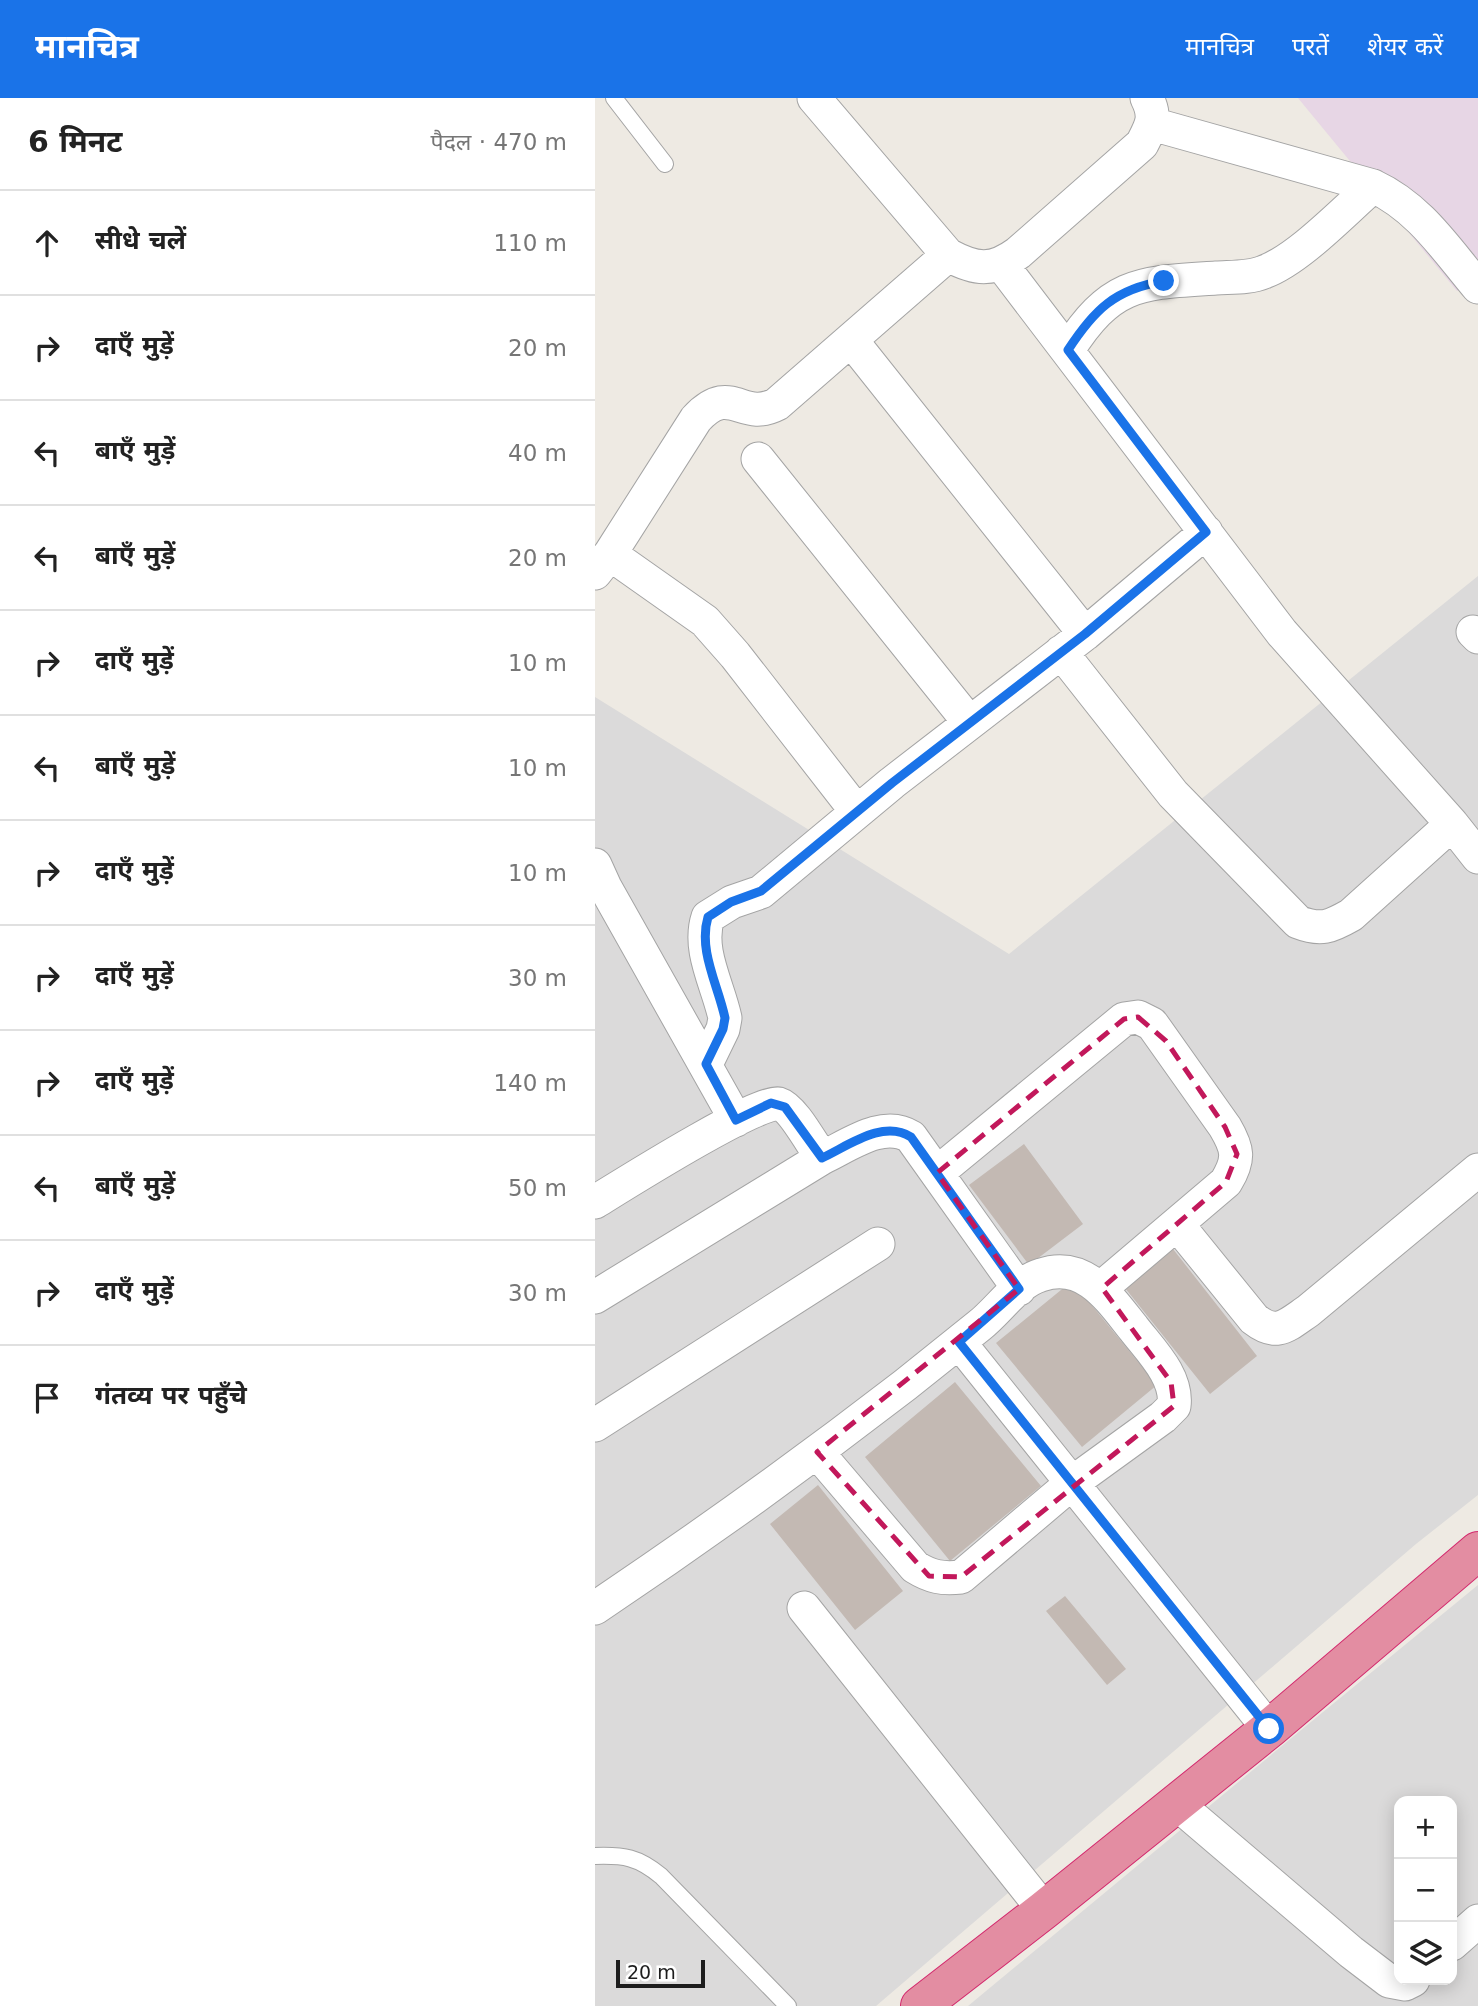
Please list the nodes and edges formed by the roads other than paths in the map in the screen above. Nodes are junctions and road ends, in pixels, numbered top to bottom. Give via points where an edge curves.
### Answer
1 (614, 98) edge
2 (814, 98) edge
3 (1149, 111) edge
4 (665, 164) dead end
5 (1373, 186) junction
6 (948, 255) junction
7 (1002, 265) junction
8 (1478, 287) edge
9 (851, 340) junction
10 (1068, 350) junction
11 (758, 458) dead end
12 (1206, 532) junction
13 (603, 564) edge
14 (1073, 643) junction
15 (969, 722) junction
16 (857, 812) junction
17 (1452, 824) junction
18 (1478, 857) edge
19 (598, 881) edge
20 (706, 1064) junction
21 (736, 1120) junction
22 (822, 1158) junction
23 (1478, 1170) edge
24 (937, 1173) junction
25 (595, 1202) edge
26 (1177, 1224) junction
27 (878, 1244) dead end
28 (1019, 1289) junction
29 (1100, 1289) junction
30 (595, 1297) edge
31 (959, 1342) junction
32 (595, 1425) edge
33 (817, 1452) junction
34 (1072, 1483) junction
35 (1478, 1551) edge
36 (595, 1608) edge
37 (804, 1608) dead end
38 (1269, 1729) junction
39 (1176, 1803) junction
40 (595, 1856) edge
41 (1044, 1910) junction
42 (1478, 1921) edge
43 (1457, 1940) edge
44 (1394, 1982) edge
45 (1416, 1985) edge
46 (788, 2006) edge
47 (920, 2006) edge
48 (1407, 2006) edge

1 - 4 lane
2 - 6 street
3 - 5 street
3 - 7 street via 1142,144
5 - 8 street via 1407,206
5 - 10 street via 1297,252 1263,273 1132,288 1098,309
6 - 7 street via 982,268
6 - 9 street
7 - 10 street
9 - 13 street via 766,410 731,402 708,406
9 - 14 street
10 - 12 street
11 - 15 street
12 - 14 street
12 - 17 street via 1283,633
13 - 16 street via 705,621
14 - 15 street
14 - 17 street via 1173,794 1298,922 1314,928 1331,926 1351,915
15 - 16 street
16 - 20 street via 761,891 708,917 704,944 725,1018
17 - 18 street
19 - 20 street
20 - 21 street
21 - 22 street via 771,1103 785,1107
21 - 25 street
22 - 24 street via 890,1129 911,1137
22 - 30 street
23 - 26 street via 1308,1311 1278,1329 1266,1328 1254,1319
24 - 26 street via 1124,1019 1138,1017 1165,1041 1230,1134 1237,1154 1226,1182
24 - 28 street
26 - 29 street
27 - 32 street
28 - 29 street via 1039,1275 1058,1272 1077,1273
28 - 31 street
29 - 34 street via 1157,1358 1176,1395 1174,1406
31 - 33 street
31 - 34 street
33 - 34 street via 915,1567 945,1579 961,1577
33 - 36 street
34 - 38 street
35 - 38 highway
37 - 41 street
38 - 39 highway
39 - 41 highway
39 - 44 street via 1351,1952
40 - 46 lane via 628,1857 645,1863
41 - 47 highway
42 - 43 street
45 - 48 street

